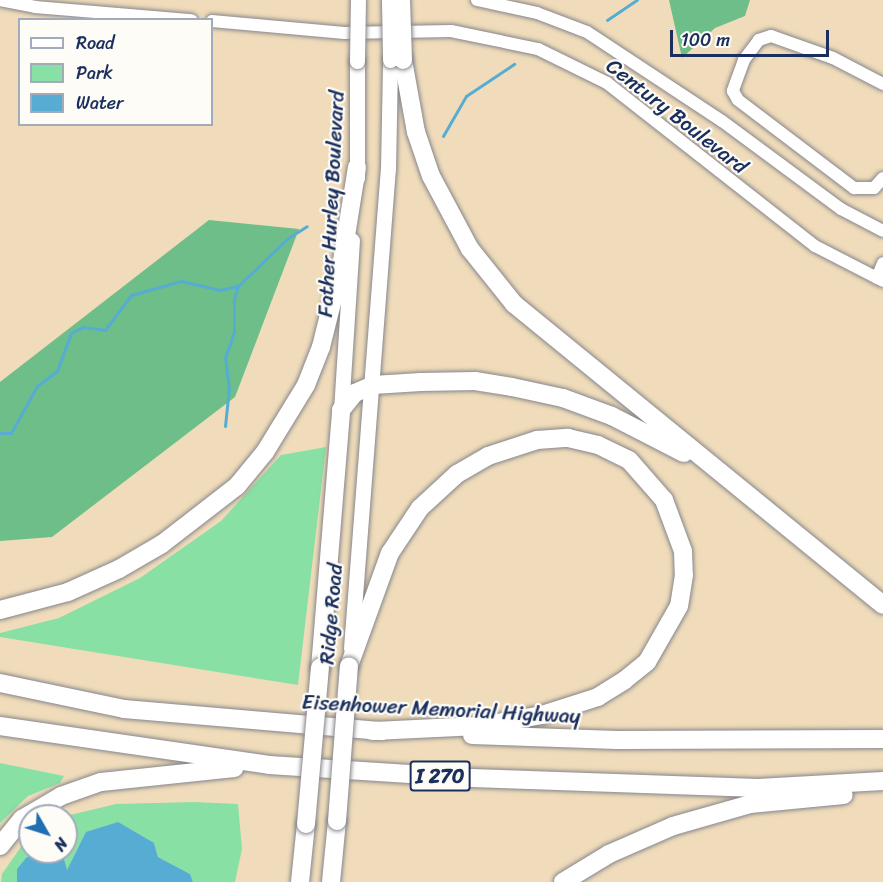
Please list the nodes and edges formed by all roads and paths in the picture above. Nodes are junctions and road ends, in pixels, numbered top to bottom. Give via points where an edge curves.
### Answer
1 (0, 0) edge
2 (358, 0) edge
3 (390, 0) edge
4 (401, 0) edge
5 (477, 0) edge
6 (167, 18) edge
7 (213, 21) edge
8 (397, 60) junction
9 (883, 84) edge
10 (357, 168) junction
11 (883, 178) edge
12 (883, 231) edge
13 (883, 262) edge
14 (880, 279) edge
15 (373, 385) junction
16 (341, 410) junction
17 (778, 519) junction
18 (883, 605) edge
19 (0, 610) edge
20 (349, 666) junction
21 (0, 683) edge
22 (0, 726) edge
23 (372, 731) junction
24 (883, 740) edge
25 (269, 765) junction
26 (883, 781) edge
27 (883, 793) edge
28 (0, 846) edge
29 (302, 862) junction
30 (293, 882) edge
31 (300, 882) edge
32 (331, 882) edge
33 (563, 882) edge

1 - 6 street via 35,7
2 - 10 main road, Father Hurley Boulevard, bridge
3 - 8 main road, bridge
4 - 8 highway, bridge
5 - 12 street, Century Boulevard via 537,13 587,32 722,121 841,209
7 - 14 street, Century Boulevard via 344,33 451,32 538,49 607,83 815,246
8 - 15 main road
8 - 17 highway via 431,176 454,224 494,281 514,304
9 - 11 street via 833,58 771,36 759,40 744,60 733,91 738,100 854,188 874,189
10 - 16 main road, Father Hurley Boulevard
10 - 19 highway via 341,267 321,348 306,385 265,452 237,486 162,544 68,592
13 - 14 street
15 - 16 highway via 355,393
15 - 17 highway via 474,381 563,398 671,444
15 - 20 main road, Ridge Road
16 - 29 highway, Ridge Road, bridge
17 - 18 highway
20 - 23 highway via 390,553 420,508 457,474 488,456 537,440 568,438 598,445 629,460 664,500 683,551 683,585 666,635 647,662 632,674 598,697 542,715 480,726
20 - 32 highway, Ridge Road, bridge
21 - 23 highway, Eisenhower Memorial Highway / I 270 via 124,709
22 - 25 highway, I 270
23 - 24 highway, Eisenhower Memorial Highway / I 270 via 617,740
25 - 26 highway, I 270 via 472,778 758,788
25 - 28 highway via 159,773 101,782 61,796 22,819
27 - 33 highway via 750,804 673,826 609,854
29 - 30 highway
29 - 31 highway, Ridge Road

